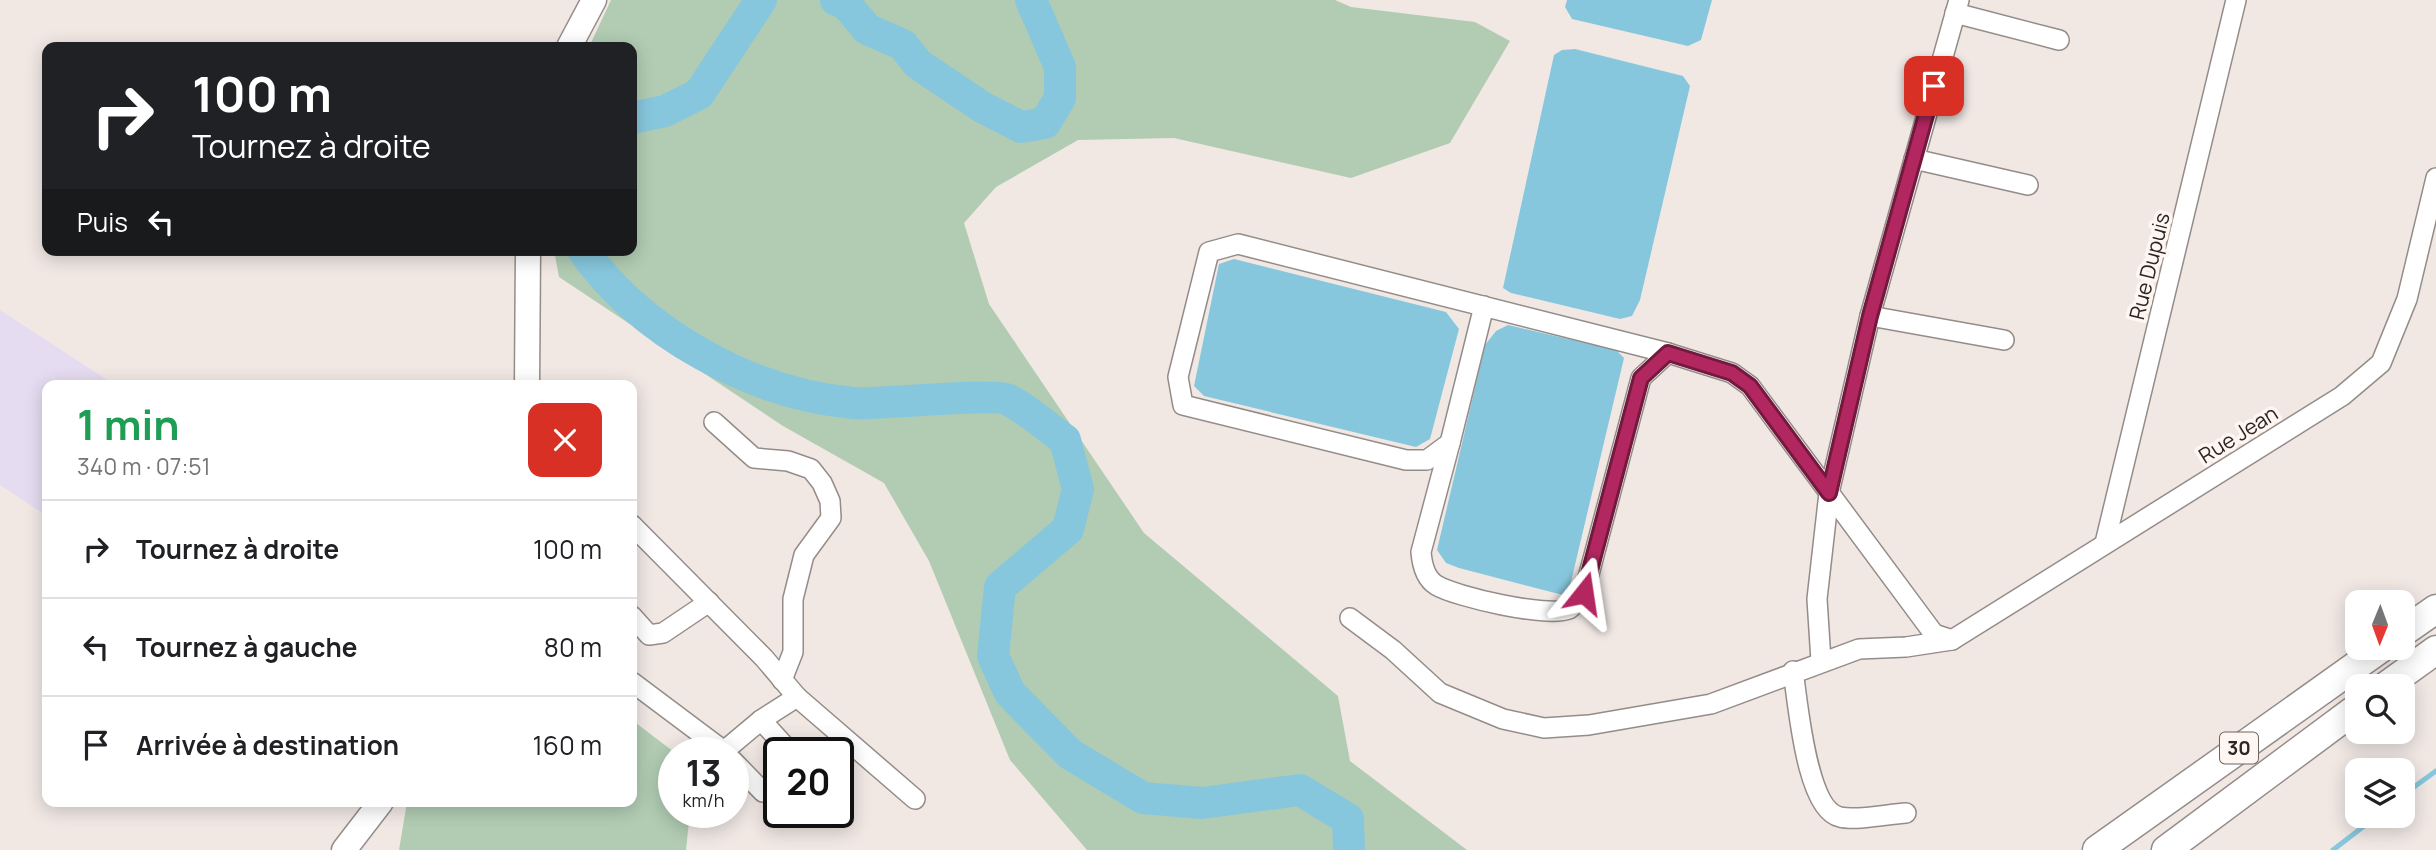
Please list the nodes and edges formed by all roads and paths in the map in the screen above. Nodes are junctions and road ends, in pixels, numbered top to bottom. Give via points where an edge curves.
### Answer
1 (594, 0) edge
2 (2236, 0) edge
3 (1957, 6) edge
4 (2059, 40) dead end
5 (572, 42) edge
6 (1914, 159) junction
7 (2436, 178) edge
8 (2028, 185) dead end
9 (528, 256) edge
10 (1484, 306) junction
11 (1870, 316) junction
12 (2004, 340) dead end
13 (1668, 353) junction
14 (527, 380) edge
15 (714, 422) dead end
16 (1450, 443) junction
17 (1829, 493) junction
18 (637, 530) edge
19 (2105, 543) junction
20 (709, 602) junction
21 (2436, 609) edge
22 (1350, 618) dead end
23 (637, 622) edge
24 (2415, 624) edge
25 (1951, 640) junction
26 (2436, 650) edge
27 (2364, 660) edge
28 (1821, 661) junction
29 (1793, 671) junction
30 (2403, 674) edge
31 (782, 680) junction
32 (637, 685) edge
33 (797, 697) junction
34 (2345, 717) edge
35 (761, 720) junction
36 (704, 737) edge
37 (744, 737) edge
38 (776, 737) edge
39 (749, 778) edge
40 (763, 792) dead end
41 (915, 799) dead end
42 (377, 807) edge
43 (1906, 813) dead end
44 (344, 850) edge
45 (2097, 850) edge
46 (2166, 850) edge

1 - 5 main road
2 - 19 street, Rue Dupuis
3 - 4 street
3 - 6 street
6 - 8 street
6 - 11 street
7 - 19 street, Rue Jean via 2407,299 2381,363 2343,396
9 - 14 main road
10 - 13 street
10 - 16 street
10 - 16 street via 1238,244 1209,253 1192,311 1178,377 1183,405 1406,460 1427,460
11 - 12 street
11 - 17 street
13 - 16 street via 1641,378 1584,593 1569,608 1549,612 1501,605 1435,584 1423,568 1420,552
13 - 17 street via 1732,373 1750,386
15 - 31 street via 754,458 811,469 830,501 831,518 804,555 793,599 793,652
17 - 25 street via 1934,634
17 - 28 street via 1817,599
18 - 20 street
19 - 25 street, Rue Jean
20 - 23 street via 663,633 649,635
20 - 31 street
21 - 24 highway
22 - 29 street via 1394,650 1440,693 1503,719 1544,728 1711,704
25 - 28 street via 1859,649
26 - 30 highway
27 - 45 highway, 30
28 - 29 street
29 - 43 street via 1812,783 1828,812 1841,818
31 - 33 street
32 - 36 street
33 - 35 street
33 - 41 street
34 - 46 highway, 30
35 - 37 street
35 - 38 street
39 - 40 street
42 - 44 main road

